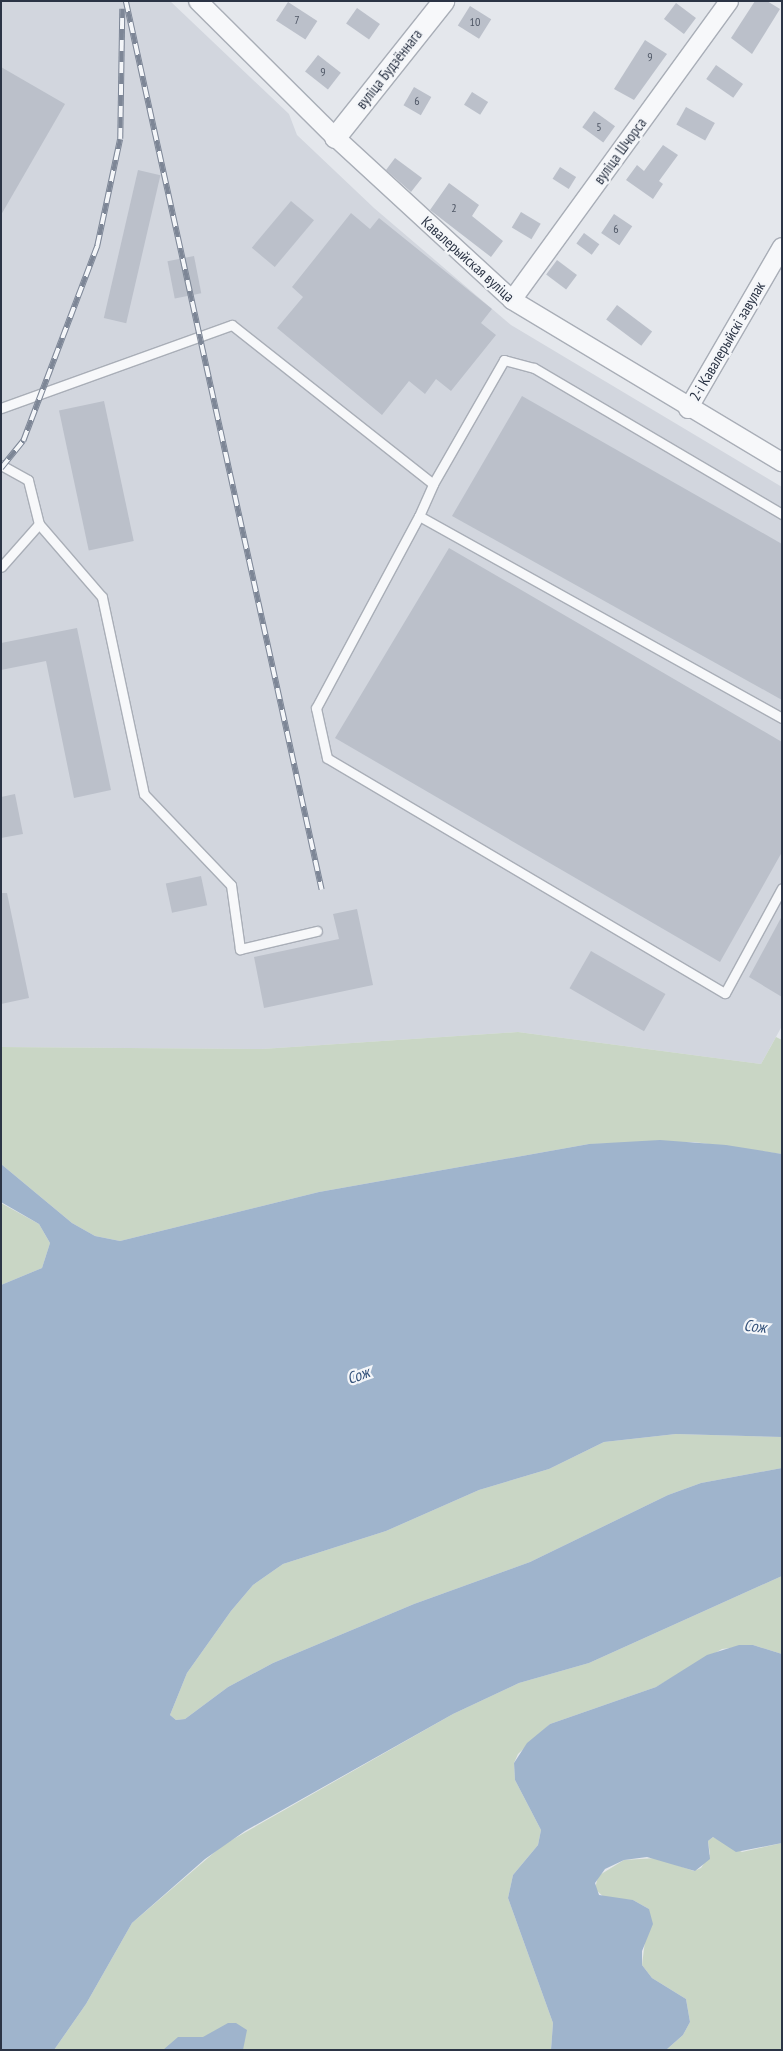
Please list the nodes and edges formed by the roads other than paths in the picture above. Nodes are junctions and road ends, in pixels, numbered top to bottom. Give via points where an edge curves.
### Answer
1 (198, 1) edge
2 (443, 1) edge
3 (729, 1) edge
4 (335, 138) junction
5 (782, 247) edge
6 (512, 300) junction
7 (1, 408) edge
8 (688, 409) junction
9 (782, 462) edge
10 (1, 465) edge
11 (433, 484) junction
12 (782, 514) edge
13 (419, 516) junction
14 (39, 524) junction
15 (1, 567) edge
16 (782, 718) edge
17 (782, 888) edge
18 (317, 931) dead end

1 - 4 street, Кавалерыйская вуліца
2 - 4 street, вуліца Будзённага
3 - 6 street, вуліца Шчорса
4 - 6 street, Кавалерыйская вуліца
5 - 8 street, 2-і Кавалерыйскі завулак
6 - 8 street, Кавалерыйская вуліца
7 - 11 lane via 232,325
8 - 9 street, Кавалерыйская вуліца
10 - 14 lane via 28,480
11 - 12 lane via 504,360 534,368
11 - 13 lane
13 - 16 lane
13 - 17 lane via 316,708 327,758 725,993
14 - 15 lane
14 - 18 lane via 102,597 144,794 231,885 240,949

